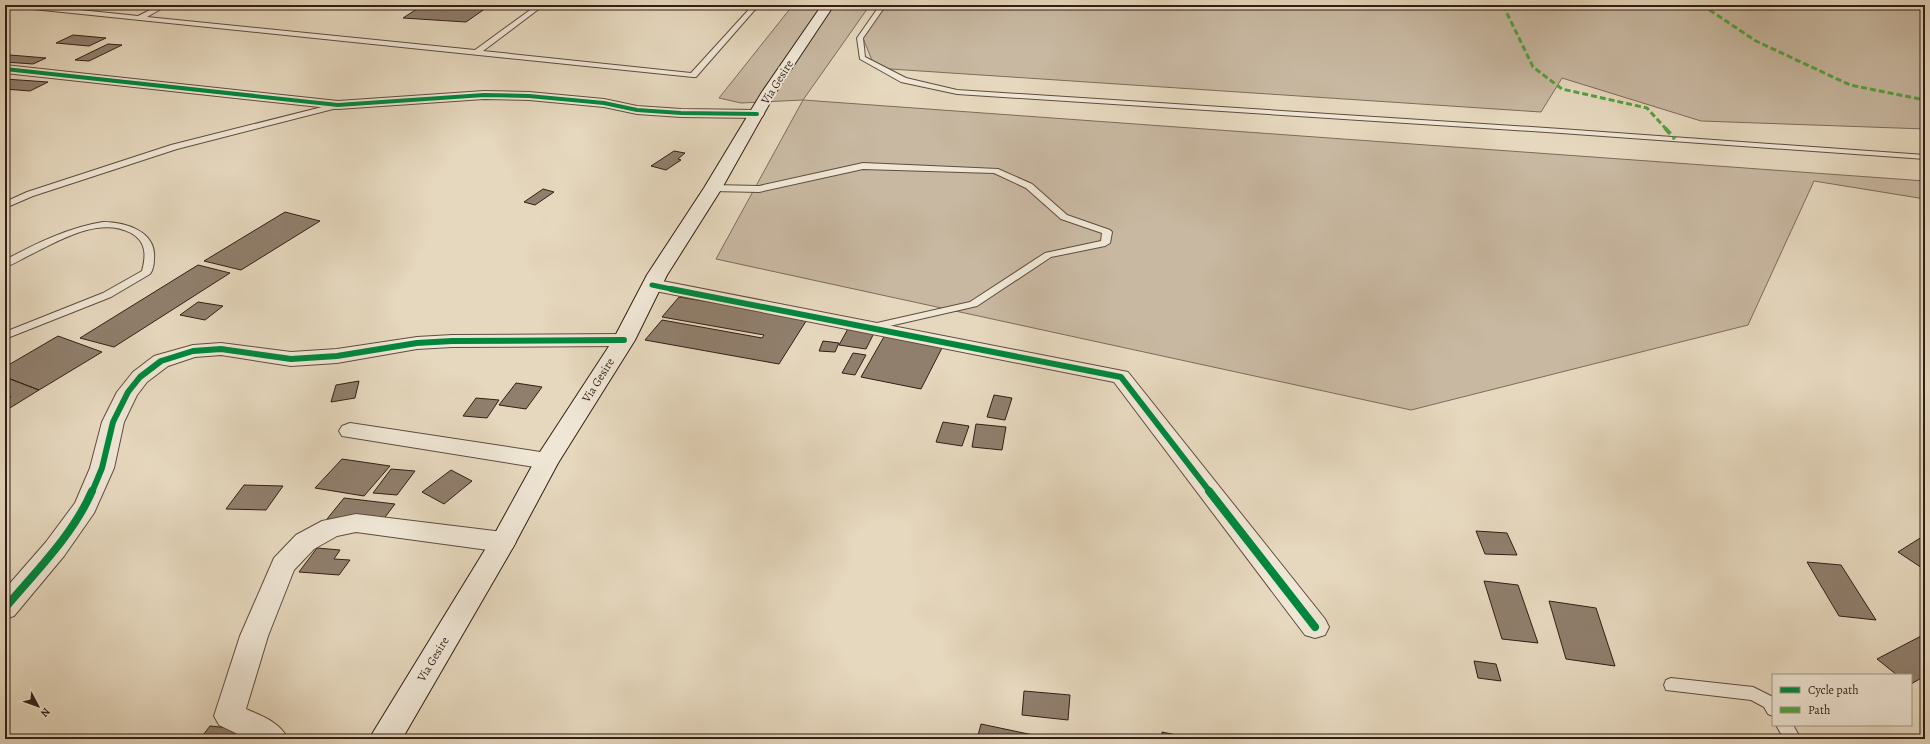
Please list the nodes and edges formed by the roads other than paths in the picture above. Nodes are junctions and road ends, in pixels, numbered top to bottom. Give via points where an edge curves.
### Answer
1 (36, 5) edge
2 (165, 5) edge
3 (541, 5) edge
4 (756, 5) edge
5 (828, 5) edge
6 (883, 5) edge
7 (139, 18) junction
8 (476, 52) junction
9 (5, 70) edge
10 (338, 105) junction
11 (757, 114) junction
12 (1925, 157) edge
13 (713, 188) junction
14 (5, 205) edge
15 (5, 264) edge
16 (652, 285) junction
17 (872, 327) junction
18 (5, 336) edge
19 (624, 340) junction
20 (350, 431) dead end
21 (547, 461) junction
22 (503, 542) junction
23 (5, 608) edge
24 (1315, 627) dead end
25 (1671, 685) dead end
26 (1772, 707) edge
27 (1785, 726) edge
28 (273, 739) edge
29 (385, 739) edge
30 (1793, 739) edge

1 - 7 lane via 33,7
2 - 7 lane
3 - 8 lane
4 - 8 lane via 693,75
5 - 11 main road, Via Gesire
6 - 12 lane via 860,38 862,58 904,80 957,92
7 - 8 lane
9 - 10 street
10 - 11 street via 476,95 522,95 604,103 637,110
10 - 14 lane via 174,147 30,194
11 - 13 main road, Via Gesire
13 - 16 main road, Via Gesire
13 - 17 lane via 759,189 864,166 995,171 1029,186 1064,217 1107,232 1105,243 1048,255 973,304
15 - 18 lane via 84,227 106,224 128,227 144,238 151,252 147,272 107,295
16 - 17 street
16 - 19 main road, Via Gesire
17 - 24 street via 1121,377
19 - 21 main road, Via Gesire
19 - 23 street via 452,341 417,343 337,356 291,359 221,349 193,351 161,361 140,377 128,392 113,422 102,468 85,507 55,549
20 - 21 street
21 - 22 main road, Via Gesire
22 - 28 street via 356,523 331,528 305,542 283,565 254,636 229,716 253,726
22 - 29 main road, Via Gesire
25 - 26 lane via 1753,694 1769,702
27 - 30 lane

